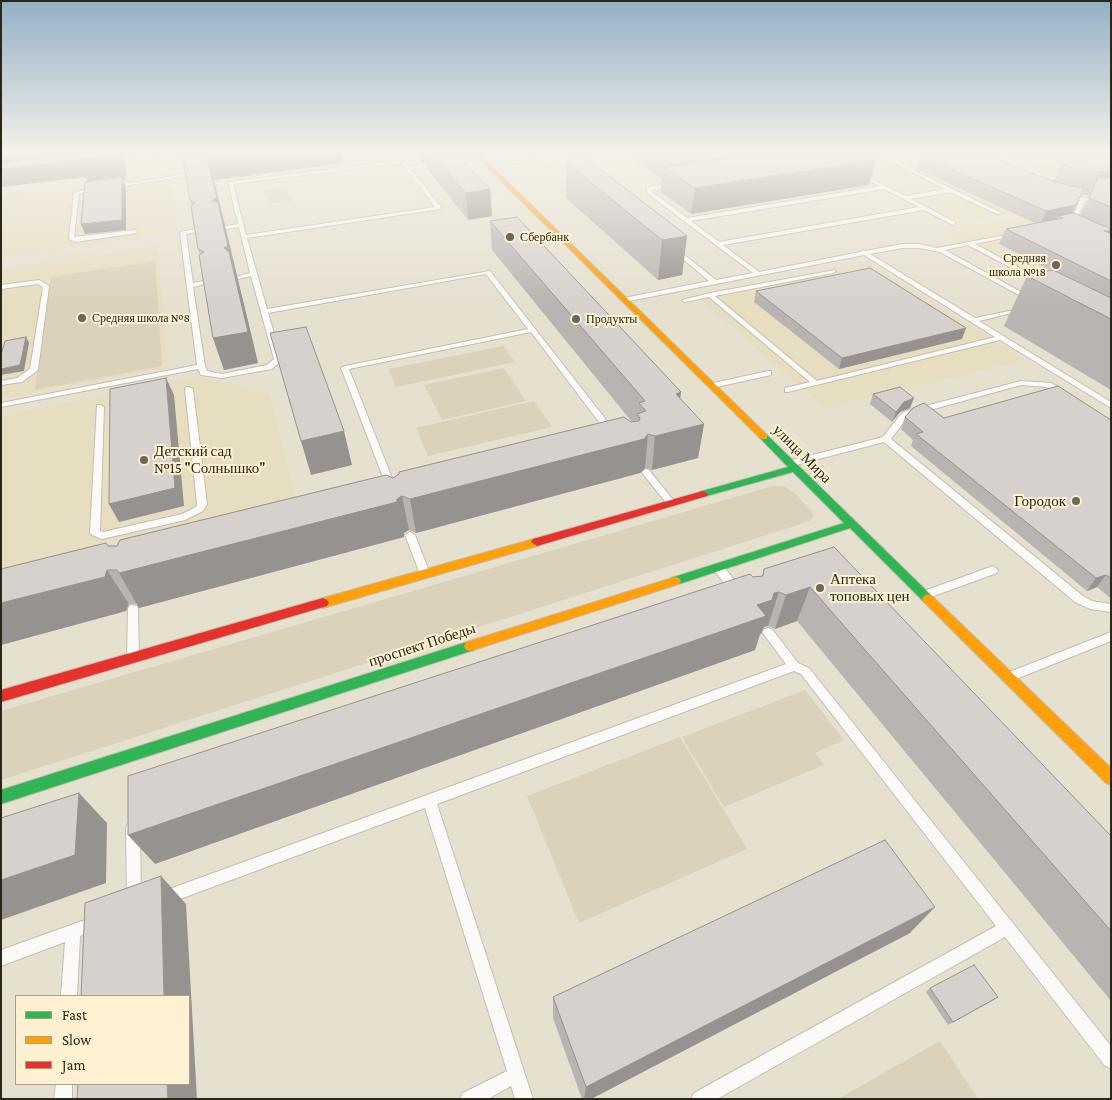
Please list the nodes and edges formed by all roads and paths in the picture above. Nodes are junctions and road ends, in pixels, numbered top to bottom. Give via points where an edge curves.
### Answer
1 (76, 202) edge
2 (235, 202) edge
3 (435, 202) edge
4 (526, 202) edge
5 (663, 202) edge
6 (793, 202) edge
7 (914, 202) edge
8 (976, 202) edge
9 (1081, 202) edge
10 (924, 208) junction
11 (999, 213) dead end
12 (686, 220) junction
13 (953, 223) dead end
14 (1068, 224) junction
15 (241, 225) junction
16 (1058, 226) edge
17 (226, 227) edge
18 (1076, 228) edge
19 (200, 231) edge
20 (135, 232) dead end
21 (1019, 234) edge
22 (244, 237) junction
23 (718, 244) junction
24 (970, 244) junction
25 (669, 245) edge
26 (937, 250) junction
27 (863, 252) junction
28 (819, 261) junction
29 (833, 271) junction
30 (757, 273) junction
31 (254, 274) junction
32 (840, 275) edge
33 (238, 277) dead end
34 (209, 282) edge
35 (714, 282) junction
36 (191, 285) junction
37 (1, 287) edge
38 (1053, 287) edge
39 (710, 295) junction
40 (624, 300) junction
41 (685, 300) dead end
42 (1040, 305) edge
43 (1030, 307) dead end
44 (264, 312) junction
45 (972, 321) junction
46 (532, 330) junction
47 (1000, 338) junction
48 (201, 366) junction
49 (768, 373) dead end
50 (1, 383) edge
51 (815, 383) junction
52 (712, 386) junction
53 (189, 389) dead end
54 (788, 390) dead end
55 (1074, 399) edge
56 (1, 406) edge
57 (1111, 406) edge
58 (100, 407) dead end
59 (605, 439) edge
60 (886, 439) junction
61 (793, 466) junction
62 (646, 472) dead end
63 (402, 490) edge
64 (383, 494) edge
65 (394, 496) junction
66 (671, 504) junction
67 (852, 524) junction
68 (133, 530) junction
69 (410, 535) dead end
70 (133, 544) edge
71 (718, 567) junction
72 (993, 570) dead end
73 (425, 574) junction
74 (924, 595) junction
75 (742, 598) edge
76 (1111, 608) edge
77 (133, 609) dead end
78 (768, 632) edge
79 (1111, 636) edge
80 (133, 658) junction
81 (794, 666) junction
82 (1008, 677) junction
83 (1, 696) edge
84 (133, 755) junction
85 (133, 772) edge
86 (1111, 778) edge
87 (1, 797) edge
88 (430, 801) junction
89 (133, 810) edge
90 (108, 919) edge
91 (1007, 928) junction
92 (73, 932) junction
93 (1, 958) edge
94 (69, 995) edge
95 (1111, 1060) edge
96 (516, 1075) junction
97 (64, 1085) edge
98 (63, 1099) edge
99 (469, 1099) edge
100 (524, 1099) edge
101 (700, 1099) edge

1 - 20 lane via 71,238
2 - 15 lane
3 - 22 lane via 439,208
4 - 40 main road, улица Мира
5 - 12 lane
6 - 12 lane
7 - 10 lane
8 - 11 lane
9 - 14 lane
10 - 13 lane
10 - 23 lane
12 - 23 lane
14 - 16 lane
14 - 18 lane
15 - 17 lane
15 - 22 lane
19 - 36 lane via 183,233
21 - 24 lane
22 - 31 lane
23 - 30 lane
24 - 26 lane
24 - 38 lane
25 - 35 lane
26 - 27 lane via 902,246
26 - 42 lane
27 - 28 lane
27 - 45 lane
28 - 29 lane
28 - 30 lane
29 - 32 lane
29 - 39 lane
30 - 35 lane
31 - 33 lane
31 - 44 lane
34 - 36 lane
35 - 40 lane
36 - 48 lane
37 - 50 lane via 39,282 46,286 34,370 19,380
39 - 41 lane
39 - 51 lane
40 - 52 main road, улица Мира
43 - 45 lane
44 - 46 lane via 488,272
44 - 48 lane via 278,360 269,367 228,375 204,373
45 - 47 lane
46 - 59 lane via 617,439
46 - 65 lane via 346,368
47 - 51 lane
47 - 57 lane
48 - 56 lane
49 - 52 lane
51 - 54 lane
52 - 61 main road, улица Мира
53 - 68 lane via 202,504 200,509 185,517
55 - 60 lane via 1048,385 1021,383 909,413
58 - 68 lane via 95,533 102,536
60 - 61 lane
60 - 76 lane via 1079,599 1090,605
61 - 66 main road
61 - 67 main road, улица Мира
62 - 66 lane
63 - 65 lane
64 - 65 lane
66 - 73 main road
67 - 71 main road, проспект Победы
67 - 74 main road, улица Мира
68 - 70 lane
69 - 73 lane
71 - 75 lane
71 - 84 main road, проспект Победы
72 - 74 lane
73 - 80 main road
74 - 82 main road, улица Мира
77 - 80 lane
78 - 81 lane
79 - 82 lane
80 - 83 main road
81 - 88 lane
81 - 91 lane via 805,670
82 - 86 main road, улица Мира
84 - 85 lane
84 - 87 main road, проспект Победы
88 - 89 lane via 139,907
88 - 96 lane
90 - 92 lane
91 - 95 lane
91 - 101 lane
92 - 93 lane
92 - 94 lane
96 - 99 lane
96 - 100 lane
97 - 98 lane

